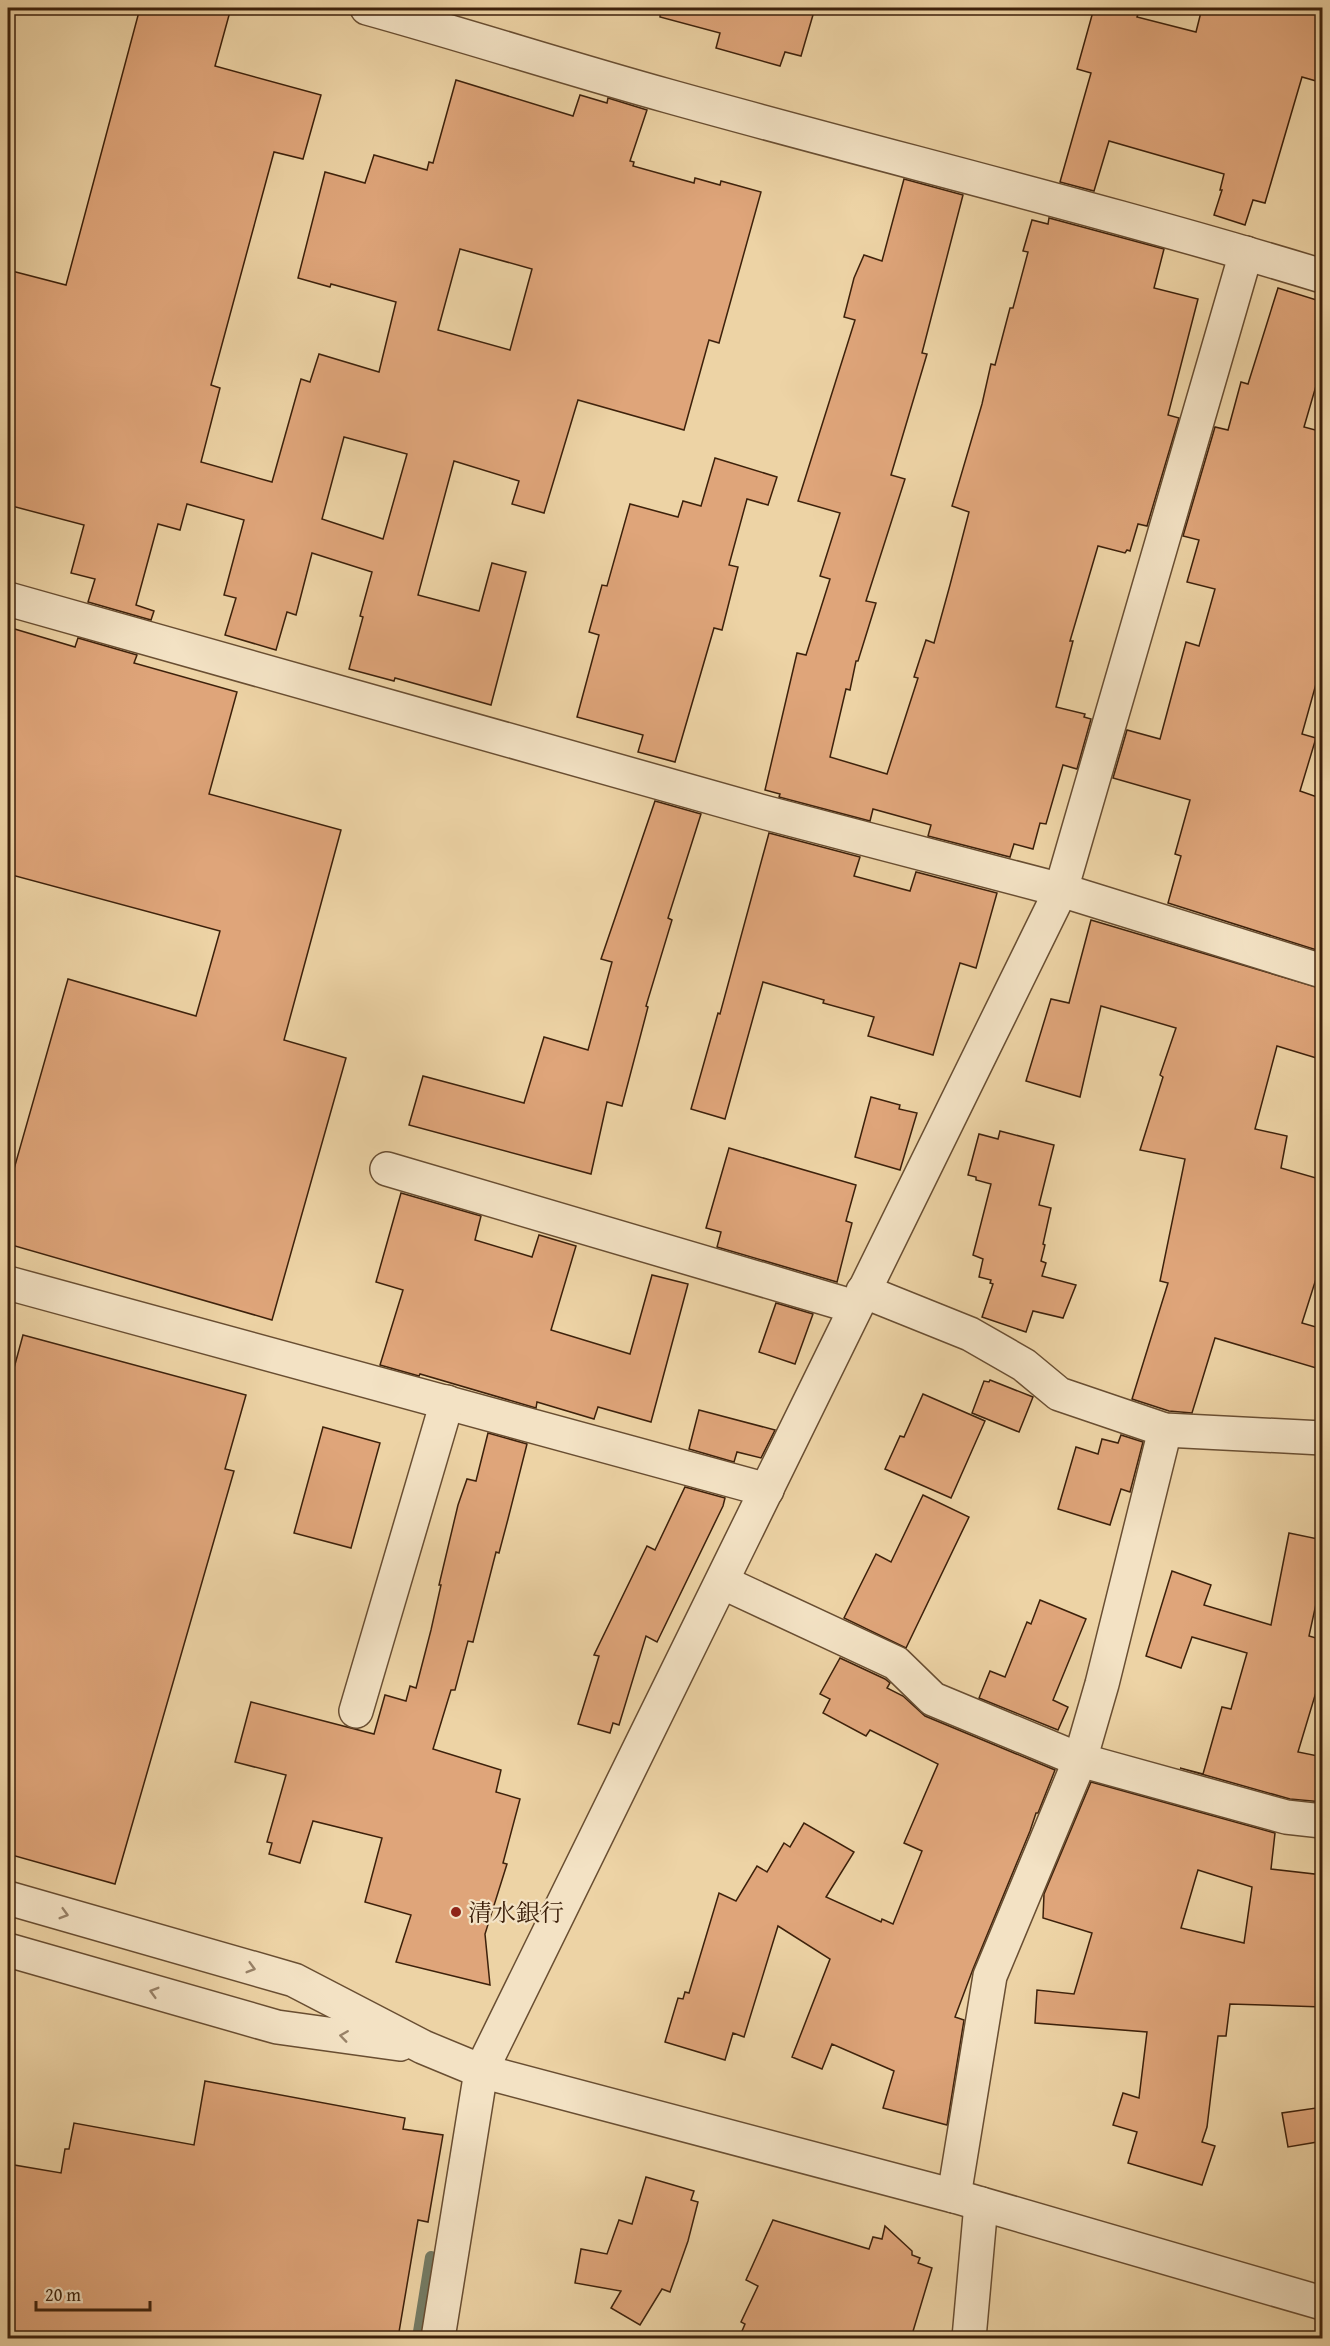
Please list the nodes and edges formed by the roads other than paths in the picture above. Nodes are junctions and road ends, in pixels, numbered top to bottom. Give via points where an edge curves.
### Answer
1 (367, 8) edge
2 (1246, 253) junction
3 (1323, 276) edge
4 (8, 599) edge
5 (1061, 890) junction
6 (1323, 970) edge
7 (387, 1169) dead end
8 (8, 1283) edge
9 (859, 1299) junction
10 (447, 1402) junction
11 (1165, 1430) junction
12 (1323, 1438) edge
13 (767, 1490) junction
14 (722, 1582) junction
15 (356, 1711) dead end
16 (1080, 1761) junction
17 (1323, 1821) edge
18 (8, 1898) edge
19 (8, 1950) edge
20 (423, 2047) junction
21 (481, 2071) junction
22 (968, 2200) junction
23 (1323, 2302) edge
24 (438, 2338) edge
25 (969, 2338) edge

1 - 2 street via 668,96
2 - 3 street
2 - 5 street
4 - 5 street via 766,813
5 - 6 street
5 - 9 street
7 - 9 street
8 - 10 street
9 - 11 street via 970,1334 1024,1365 1059,1394
9 - 13 street
10 - 13 street
10 - 15 street
11 - 12 street
11 - 16 street
13 - 14 street
14 - 16 street via 896,1663 933,1699
14 - 21 street
16 - 17 street via 1286,1817
16 - 22 street via 990,1976
18 -> 20 street via 294,1980
20 -> 19 street via 277,2027
20 - 21 street
21 - 22 street
21 - 24 street
22 - 23 street
22 - 25 street

